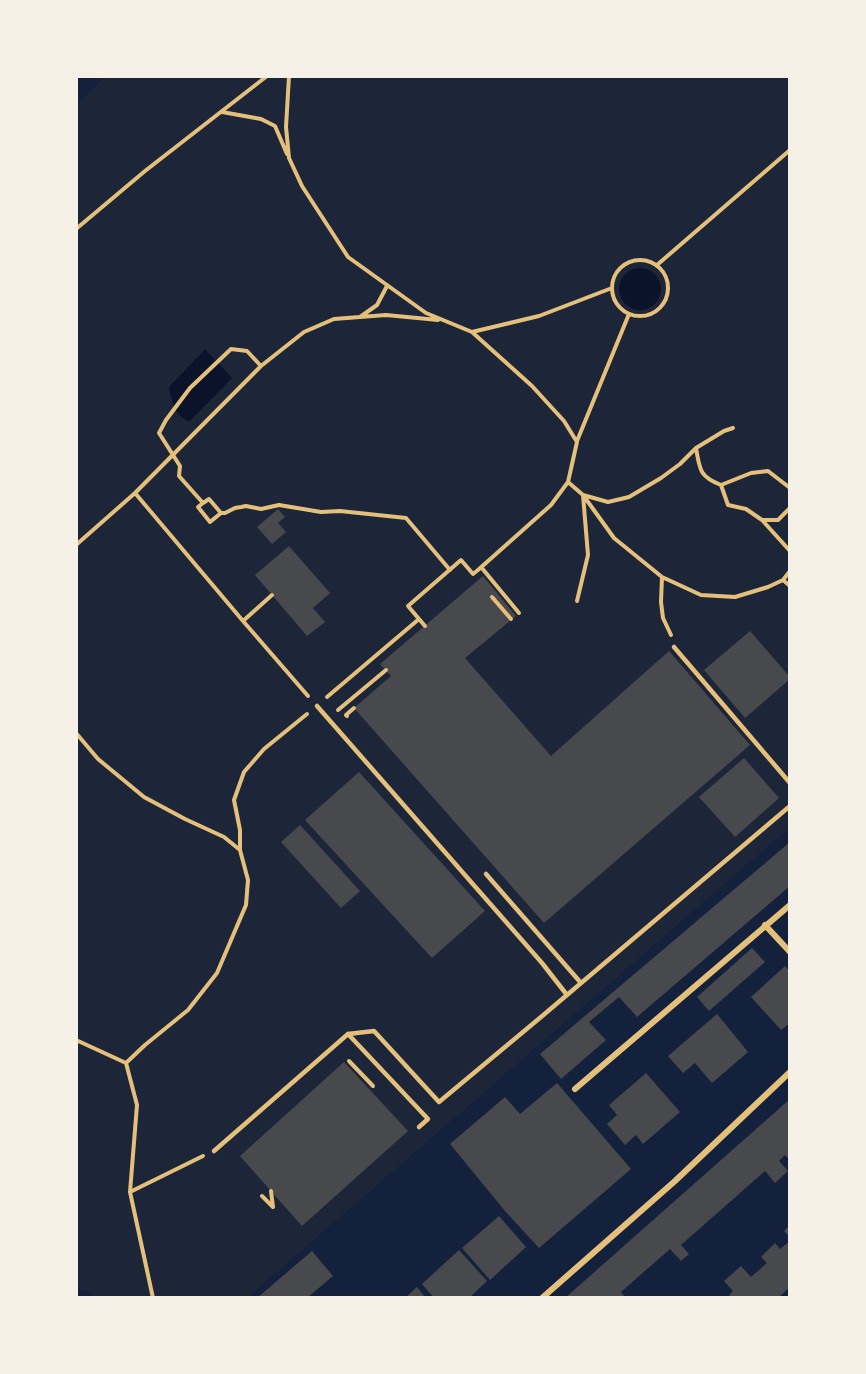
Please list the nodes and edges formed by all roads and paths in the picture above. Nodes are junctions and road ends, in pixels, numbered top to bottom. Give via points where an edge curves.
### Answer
1 (267, 76) edge
2 (289, 76) edge
3 (221, 112) junction
4 (789, 150) edge
5 (289, 158) junction
6 (76, 229) edge
7 (657, 266) junction
8 (387, 286) junction
9 (612, 288) junction
10 (629, 314) junction
11 (360, 317) junction
12 (444, 321) junction
13 (472, 332) junction
14 (261, 366) junction
15 (733, 428) dead end
16 (577, 442) junction
17 (696, 448) junction
18 (174, 455) junction
19 (568, 482) junction
20 (721, 485) junction
21 (789, 488) edge
22 (135, 493) junction
23 (583, 495) junction
24 (203, 503) junction
25 (789, 508) edge
26 (221, 513) junction
27 (762, 520) junction
28 (76, 544) edge
29 (789, 551) edge
30 (481, 567) junction
31 (450, 570) junction
32 (789, 571) edge
33 (662, 577) junction
34 (783, 580) junction
35 (789, 586) edge
36 (272, 595) dead end
37 (492, 597) dead end
38 (578, 601) dead end
39 (519, 613) dead end
40 (418, 619) junction
41 (510, 620) dead end
42 (243, 621) junction
43 (425, 626) dead end
44 (674, 647) joint
45 (386, 670) dead end
46 (317, 706) junction
47 (328, 719) junction
48 (76, 733) edge
49 (789, 783) edge
50 (789, 806) edge
51 (240, 850) junction
52 (486, 874) dead end
53 (789, 905) edge
54 (765, 925) junction
55 (789, 952) edge
56 (581, 983) junction
57 (567, 995) junction
58 (348, 1034) junction
59 (76, 1040) edge
60 (349, 1061) dead end
61 (126, 1063) junction
62 (789, 1072) edge
63 (373, 1086) dead end
64 (575, 1089) dead end
65 (419, 1127) dead end
66 (214, 1151) joint
67 (271, 1191) dead end
68 (130, 1192) junction
69 (262, 1196) dead end
70 (153, 1298) edge
71 (542, 1298) edge

1 - 3 path
2 - 5 path
3 - 5 path via 261,119 275,126
3 - 6 path
4 - 7 path
5 - 8 path via 302,186 348,257
7 - 9 path via 632,261 618,271
7 - 10 path via 667,280 662,306 647,316
8 - 11 path via 377,304
8 - 12 path
9 - 10 path via 616,303
9 - 13 path via 539,316
10 - 16 path
11 - 12 path via 386,315
11 - 14 path via 334,319 304,332
12 - 13 path
13 - 16 path via 532,386 564,421
14 - 18 path
14 - 18 path via 247,351 231,350 190,388 159,434
15 - 17 path
16 - 19 path
17 - 20 path via 702,473
17 - 23 path via 662,478 629,497 608,502
18 - 22 path
18 - 24 path via 180,466 179,476
19 - 23 path
19 - 30 path via 551,505
20 - 21 path via 750,473 768,471
20 - 27 path via 728,505 747,509
22 - 28 path
22 - 42 path
23 - 33 path via 614,538
23 - 38 path via 588,555
24 - 26 path via 209,498
24 - 26 path via 198,507 210,522
25 - 27 path via 778,520
26 - 31 path via 246,506 261,509 279,505 406,518
27 - 29 path
30 - 31 path via 473,574 461,560
30 - 39 path
31 - 40 path via 408,606
32 - 34 path
33 - 34 path via 701,595 735,597
33 - 44 path via 663,618
34 - 35 path
36 - 42 path
37 - 41 path
40 - 43 path
40 - 46 path
42 - 46 path
44 - 49 lane
45 - 47 path
46 - 47 lane
46 - 51 path via 264,749 244,772 234,800
47 - 57 lane
48 - 51 path via 98,759 144,797 224,837
50 - 56 lane
51 - 61 path via 248,880 246,905 217,973 188,1010
52 - 56 lane
53 - 54 street
54 - 55 street
54 - 64 street
56 - 57 lane
57 - 58 lane via 439,1102 374,1031
58 - 65 lane via 428,1119
58 - 66 lane
59 - 61 path
60 - 63 path
61 - 68 path via 137,1105
62 - 71 street via 675,1181
66 - 68 path
67 - 69 path via 273,1208
68 - 70 path

